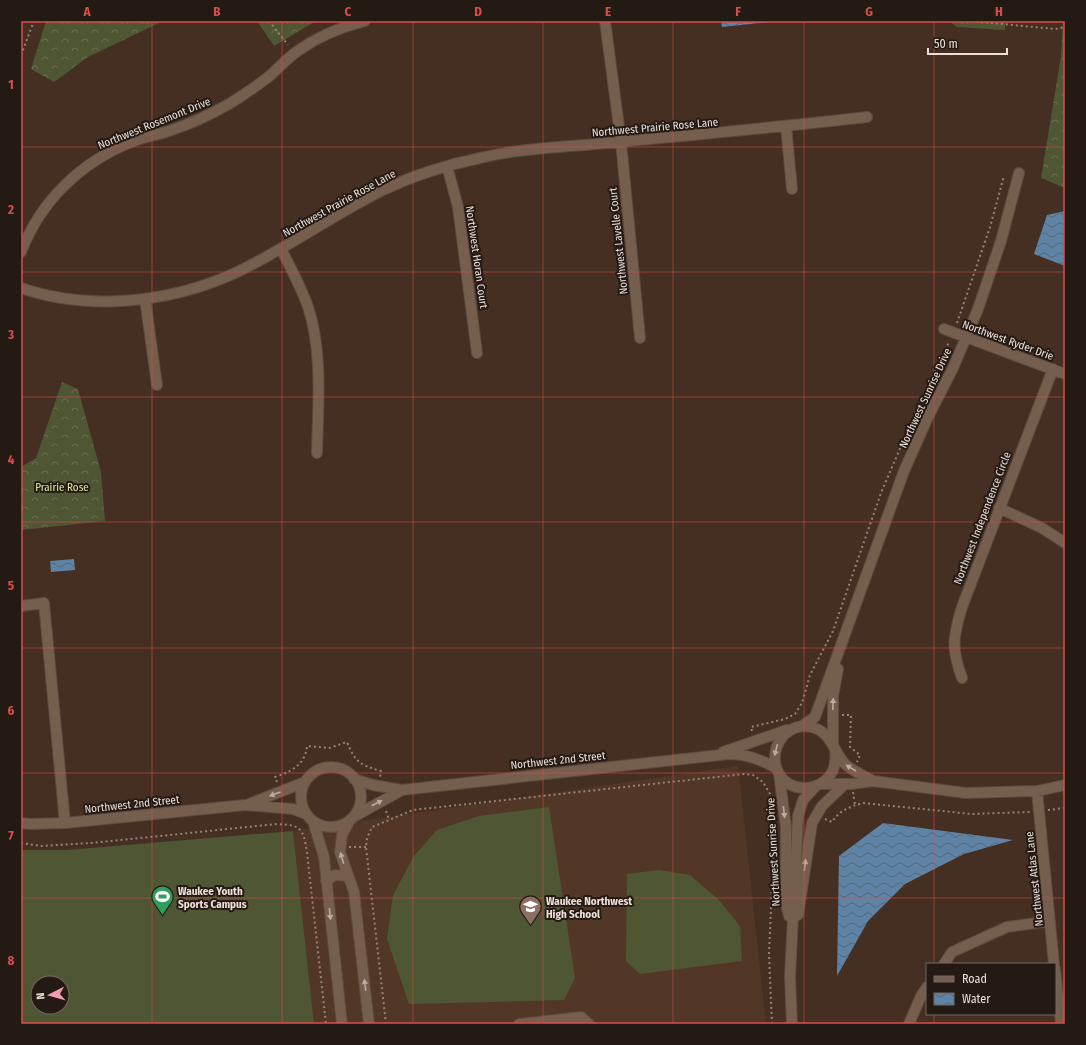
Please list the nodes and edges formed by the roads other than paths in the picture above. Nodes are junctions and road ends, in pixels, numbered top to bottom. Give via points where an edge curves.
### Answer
1 (365, 21) edge
2 (605, 21) edge
3 (867, 117) dead end
4 (786, 126) junction
5 (621, 142) junction
6 (447, 166) junction
7 (1019, 173) dead end
8 (792, 189) dead end
9 (281, 249) junction
10 (21, 252) edge
11 (21, 288) edge
12 (146, 299) junction
13 (944, 329) dead end
14 (966, 337) junction
15 (640, 338) dead end
16 (477, 353) dead end
17 (1053, 369) junction
18 (1065, 374) edge
19 (157, 385) dead end
20 (317, 453) dead end
21 (999, 508) junction
22 (1065, 543) edge
23 (21, 606) edge
24 (847, 632) junction
25 (962, 678) dead end
26 (799, 727) junction
27 (834, 746) junction
28 (717, 754) junction
29 (778, 771) junction
30 (354, 779) junction
31 (874, 781) junction
32 (305, 782) junction
33 (844, 784) junction
34 (818, 785) junction
35 (1065, 785) edge
36 (402, 790) junction
37 (1036, 791) junction
38 (245, 805) junction
39 (309, 817) junction
40 (352, 818) junction
41 (21, 822) edge
42 (65, 823) junction
43 (348, 876) junction
44 (326, 881) junction
45 (1050, 921) junction
46 (791, 930) junction
47 (945, 963) edge
48 (1054, 963) edge
49 (1056, 978) edge
50 (926, 988) edge
51 (342, 1024) edge
52 (369, 1024) edge
53 (519, 1024) edge
54 (590, 1024) edge
55 (792, 1024) edge
56 (909, 1024) edge
57 (1061, 1024) edge

1 - 10 street, Northwest Rosemont Drive via 342,27 320,37 229,104 199,120 104,154 72,178 43,208
2 - 5 street, Northwest Lavelle Court
3 - 4 street, Northwest Prairie Rose Lane
4 - 5 street, Northwest Prairie Rose Lane
4 - 8 street
5 - 6 street, Northwest Prairie Rose Lane via 501,154
5 - 15 street, Northwest Lavelle Court
6 - 9 street, Northwest Prairie Rose Lane via 418,174 383,190
6 - 16 street, Northwest Horan Court via 458,207
7 - 14 street, Northwest Sunrise Drive via 993,269
9 - 12 street, Northwest Prairie Rose Lane via 232,274 192,288
9 - 20 street via 297,278 309,308 318,380
11 - 12 street, Northwest Prairie Rose Lane via 42,295 86,301
12 - 19 street
13 - 14 street, Northwest Ryder Drie
14 - 17 street, Northwest Ryder Drie
14 - 24 street, Northwest Sunrise Drive via 904,471
17 - 18 street, Northwest Ryder Drie
17 - 21 street, Northwest Independence Circle
21 - 22 street via 1042,528
21 - 25 street, Northwest Independence Circle via 955,630 955,660
23 - 42 street via 44,603
24 - 26 street, Northwest Sunrise Drive via 815,718
27 -> 24 street, Northwest Sunrise Drive via 833,696
26 - 27 street via 819,730 826,734
26 - 28 street, Northwest 2nd Street
26 -> 29 street via 787,732 780,739 774,759
31 -> 27 street via 846,766
27 - 34 street via 834,769 828,778
28 - 29 street, Northwest 2nd Street via 741,754 766,762
28 - 36 street, Northwest 2nd Street
29 - 34 street via 790,784 800,788
29 -> 46 street, Northwest Sunrise Drive via 786,828 786,904
30 - 32 street, Northwest 2nd Street via 344,770 325,767 316,770
30 - 36 street, Northwest 2nd Street
30 - 40 street via 360,793 360,803
31 - 33 street
31 - 37 street via 966,794
32 -> 38 street, Northwest 2nd Street
32 - 39 street via 301,794 302,804
33 - 34 street
46 -> 33 street via 799,912 812,823 822,806
34 - 46 street, Northwest Sunrise Drive via 803,800 798,816
35 - 37 street
40 -> 36 street, Northwest 2nd Street
37 - 45 street, Northwest Atlas Lane
38 - 39 street, Northwest 2nd Street via 293,809
38 - 42 street, Northwest 2nd Street
39 - 40 street, Northwest 2nd Street via 322,826 332,827
39 - 44 street via 324,857
43 -> 40 street via 340,852 342,835
41 - 42 street, Northwest 2nd Street
43 - 44 street via 335,875
52 -> 43 street via 354,892
44 -> 51 street
45 - 47 street via 1007,927 952,952
45 - 48 street, Northwest Atlas Lane
46 - 55 street, Northwest Sunrise Drive
49 - 57 street
50 - 56 street
53 - 54 street via 581,1017

